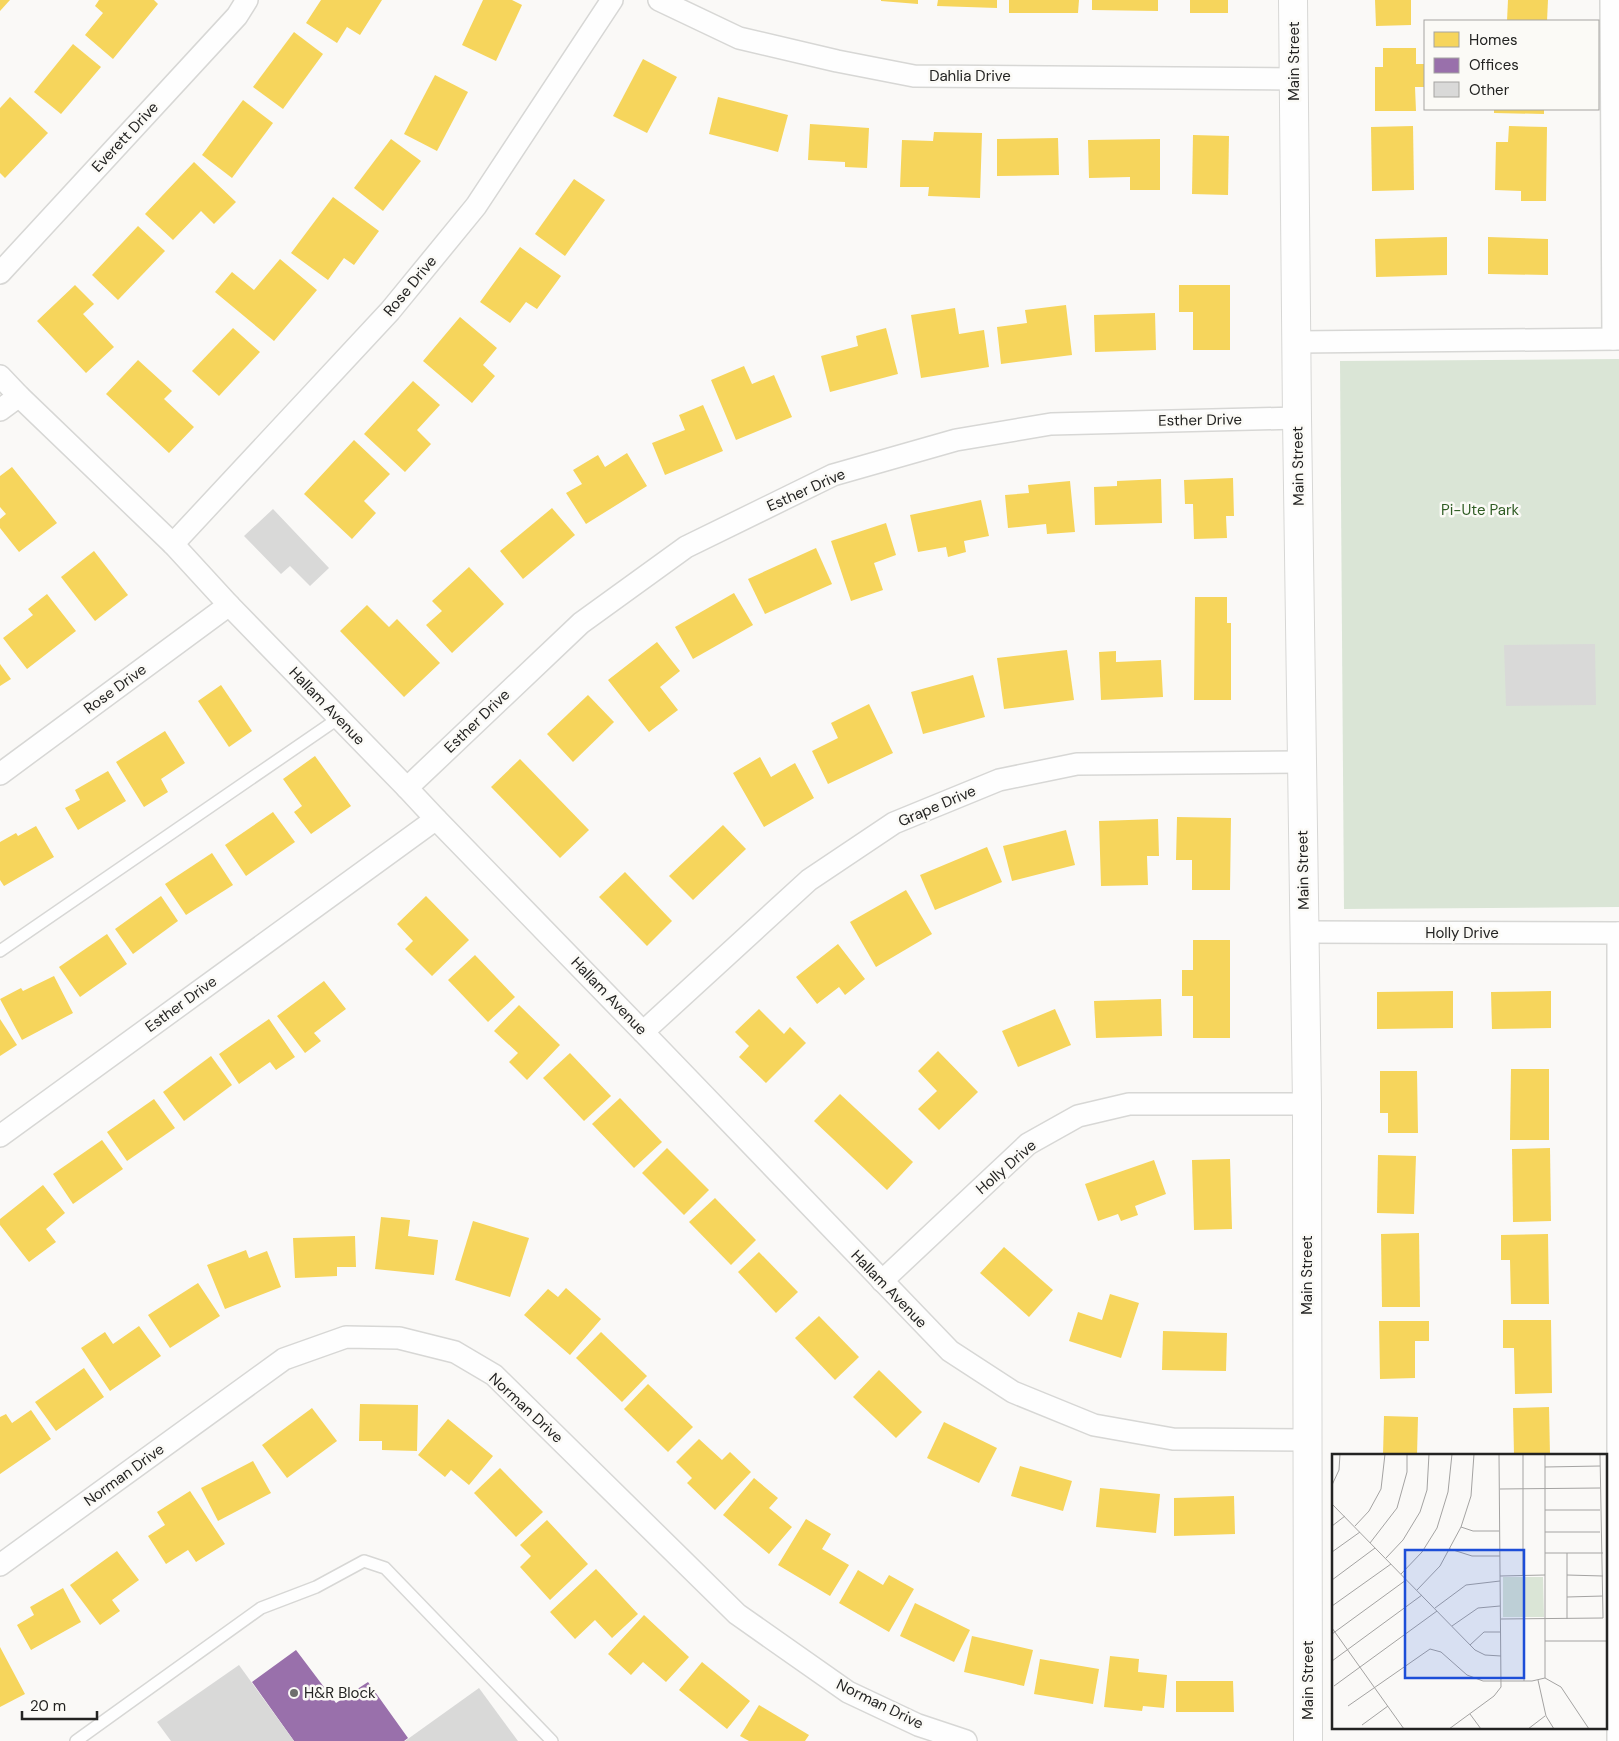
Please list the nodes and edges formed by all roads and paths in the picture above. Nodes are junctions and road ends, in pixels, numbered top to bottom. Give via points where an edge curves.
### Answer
1 (248, 0) edge
2 (612, 0) edge
3 (659, 0) edge
4 (1294, 0) edge
5 (1611, 0) edge
6 (1294, 79) junction
7 (0, 273) edge
8 (1616, 339) edge
9 (1297, 342) junction
10 (0, 376) edge
11 (18, 396) junction
12 (0, 410) edge
13 (1297, 418) junction
14 (173, 544) junction
15 (229, 605) junction
16 (339, 718) junction
17 (1302, 762) junction
18 (0, 774) edge
19 (407, 788) junction
20 (436, 820) junction
21 (1304, 932) junction
22 (1618, 933) edge
23 (0, 951) edge
24 (643, 1032) junction
25 (1307, 1104) junction
26 (0, 1136) edge
27 (882, 1281) junction
28 (1307, 1440) junction
29 (0, 1565) edge
30 (76, 1741) edge
31 (552, 1741) edge
32 (966, 1741) edge
33 (1308, 1741) edge
34 (1618, 1741) edge

1 - 7 street, Everett Drive via 237,16
2 - 14 street, Rose Drive via 476,206 390,311
3 - 6 street, Dahlia Drive via 739,38 914,76
4 - 6 main road, Main Street
5 - 8 street
6 - 9 main road, Main Street
8 - 9 street
9 - 13 main road, Main Street
10 - 11 street, Hallam Avenue
11 - 12 street
11 - 14 street, Hallam Avenue
13 - 17 main road, Main Street
13 - 19 street, Esther Drive via 1051,424 956,440 833,475 686,547 581,623
14 - 15 street, Hallam Avenue
15 - 16 street, Hallam Avenue
15 - 18 street, Rose Drive
16 - 19 street, Hallam Avenue
16 - 23 lane
17 - 21 main road, Main Street
17 - 24 street, Grape Drive via 1077,764 999,780 894,823 809,880
19 - 20 street, Hallam Avenue
20 - 24 street, Hallam Avenue
20 - 26 street, Esther Drive
21 - 22 street, Holly Drive
21 - 25 main road, Main Street
22 - 34 street
24 - 27 street, Hallam Avenue
25 - 27 street, Holly Drive via 1130,1104 1078,1116 1028,1144
25 - 28 main road, Main Street
27 - 28 street, Hallam Avenue via 950,1351 1013,1392 1094,1425 1173,1438
28 - 33 main road, Main Street
29 - 32 street, Norman Drive via 284,1359 346,1337 399,1338 455,1352 494,1375 737,1614 848,1692 918,1725
30 - 31 lane via 261,1608 316,1587 364,1561 385,1568

